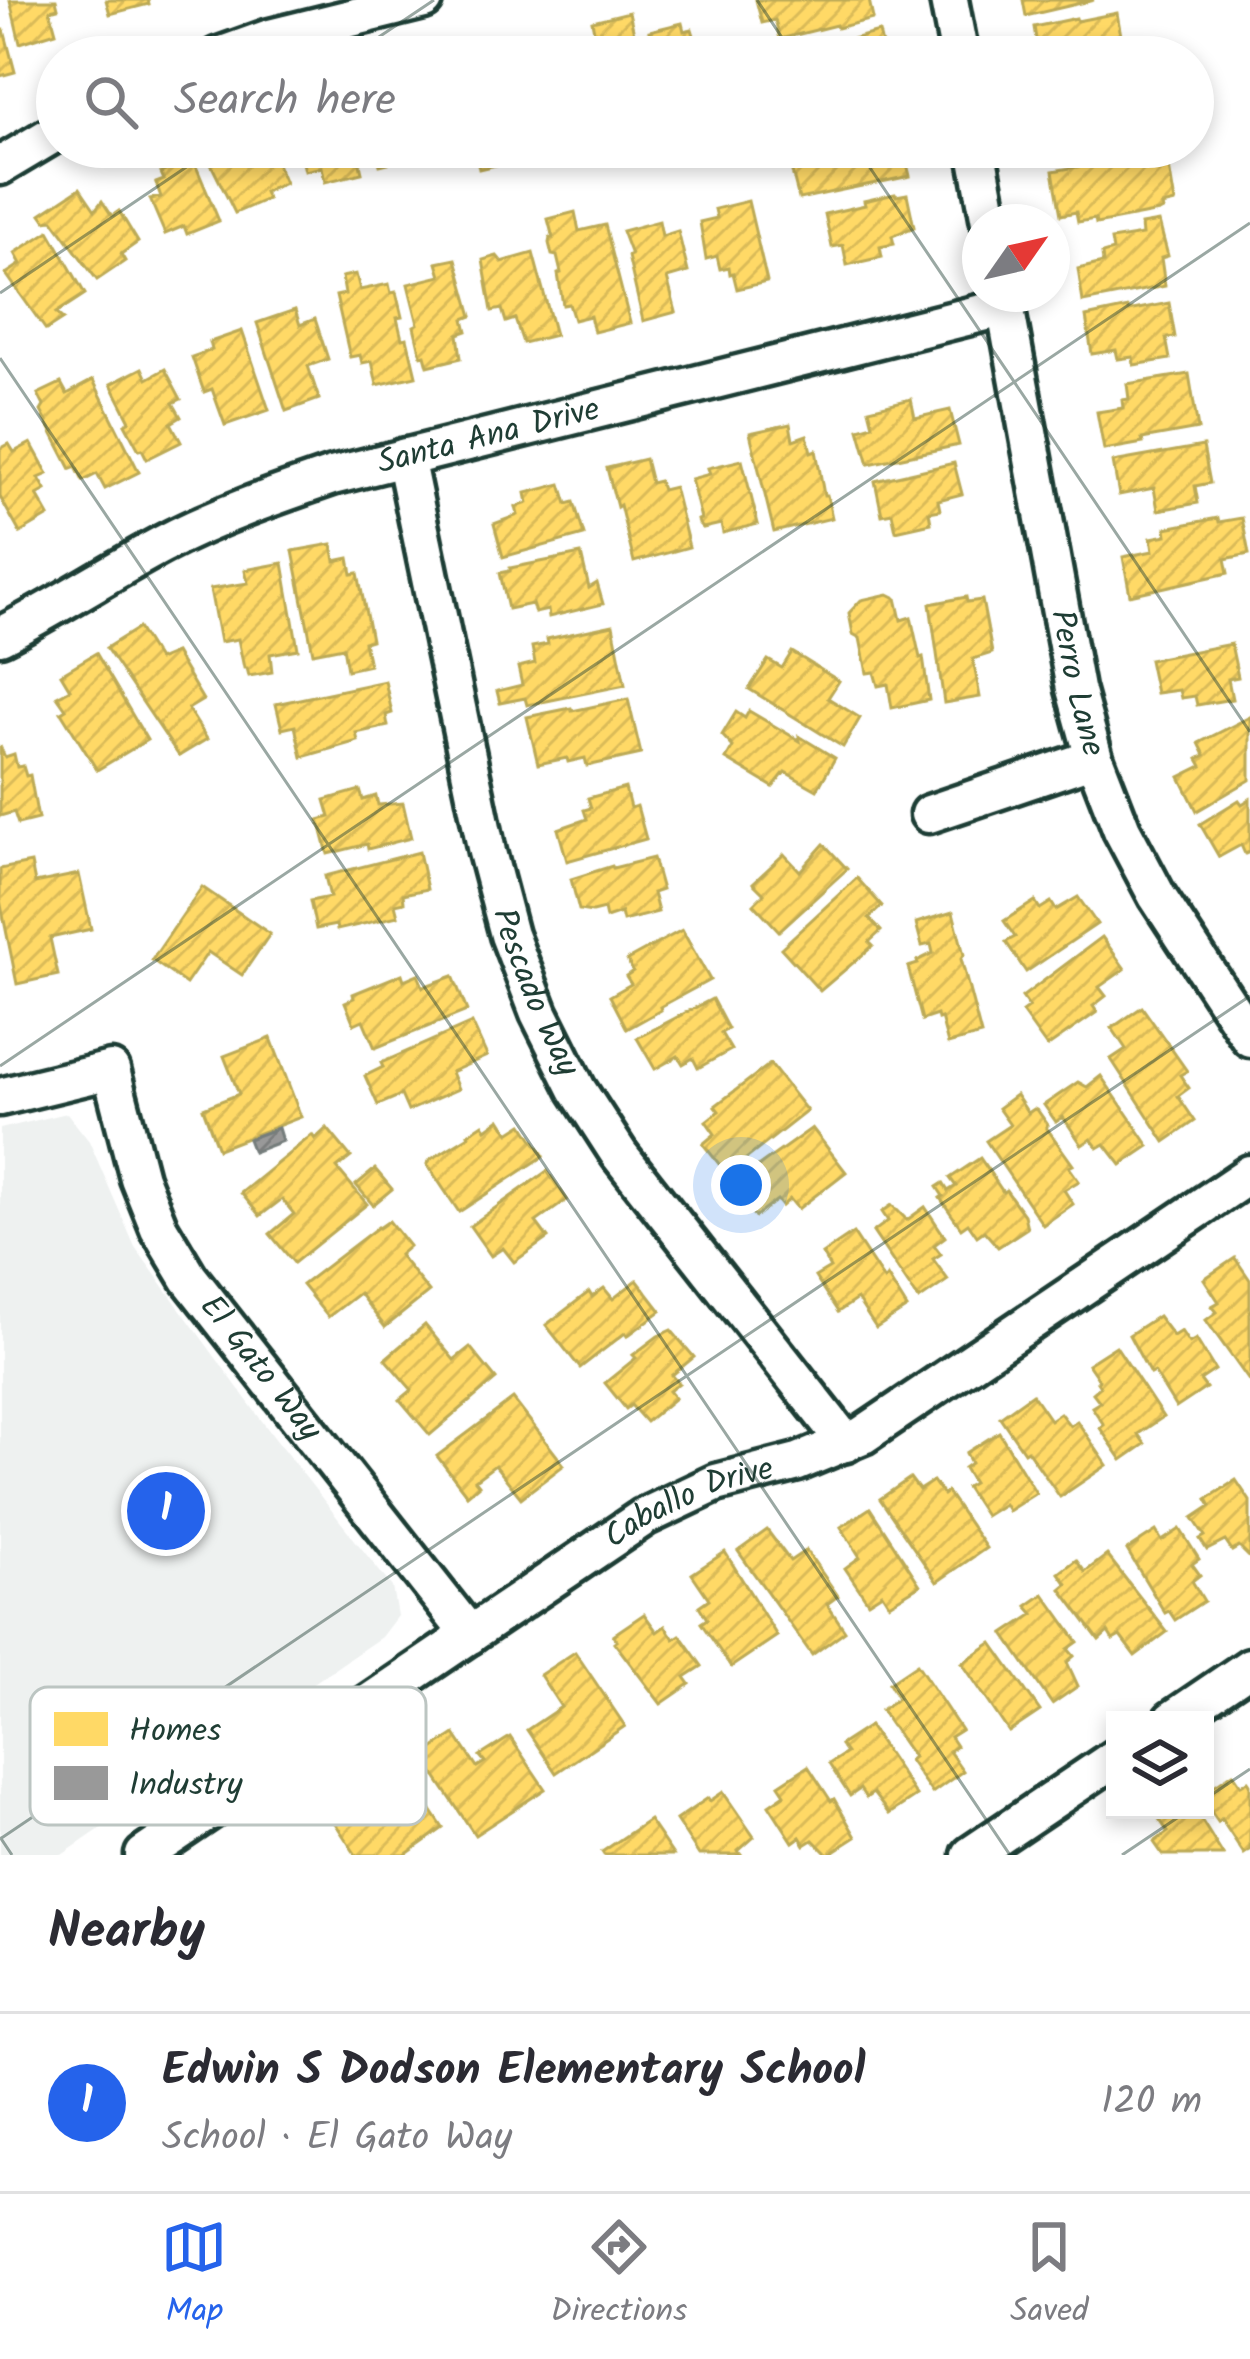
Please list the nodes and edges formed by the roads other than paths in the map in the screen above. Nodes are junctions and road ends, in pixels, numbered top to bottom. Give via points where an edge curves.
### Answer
1 (424, 0) edge
2 (950, 0) edge
3 (278, 36) edge
4 (956, 36) edge
5 (36, 145) edge
6 (0, 166) edge
7 (980, 168) edge
8 (987, 204) edge
9 (962, 312) edge
10 (1006, 312) edge
11 (405, 457) junction
12 (0, 636) edge
13 (1094, 758) junction
14 (929, 814) dead end
15 (1250, 1038) edge
16 (0, 1097) edge
17 (1250, 1174) edge
18 (846, 1443) junction
19 (470, 1635) junction
20 (1250, 1667) edge
21 (393, 1687) edge
22 (1185, 1711) edge
23 (1106, 1764) edge
24 (188, 1825) edge
25 (144, 1855) edge
26 (971, 1855) edge

1 - 3 street
2 - 4 street
5 - 6 street
7 - 8 street
9 - 11 street, Santa Ana Drive
10 - 13 street, Perro Lane
11 - 12 street, Santa Ana Drive via 245,506
11 - 18 street, Pescado Way via 487,852 538,1013 619,1154
13 - 14 street
13 - 15 street, Perro Lane via 1157,896
16 - 19 street, El Gato Way via 111,1070 139,1178 189,1278
17 - 18 street, Caballo Drive
18 - 19 street, Caballo Drive via 716,1483 644,1517
19 - 21 street, Caballo Drive
20 - 22 street
23 - 26 street
24 - 25 street, Caballo Drive

